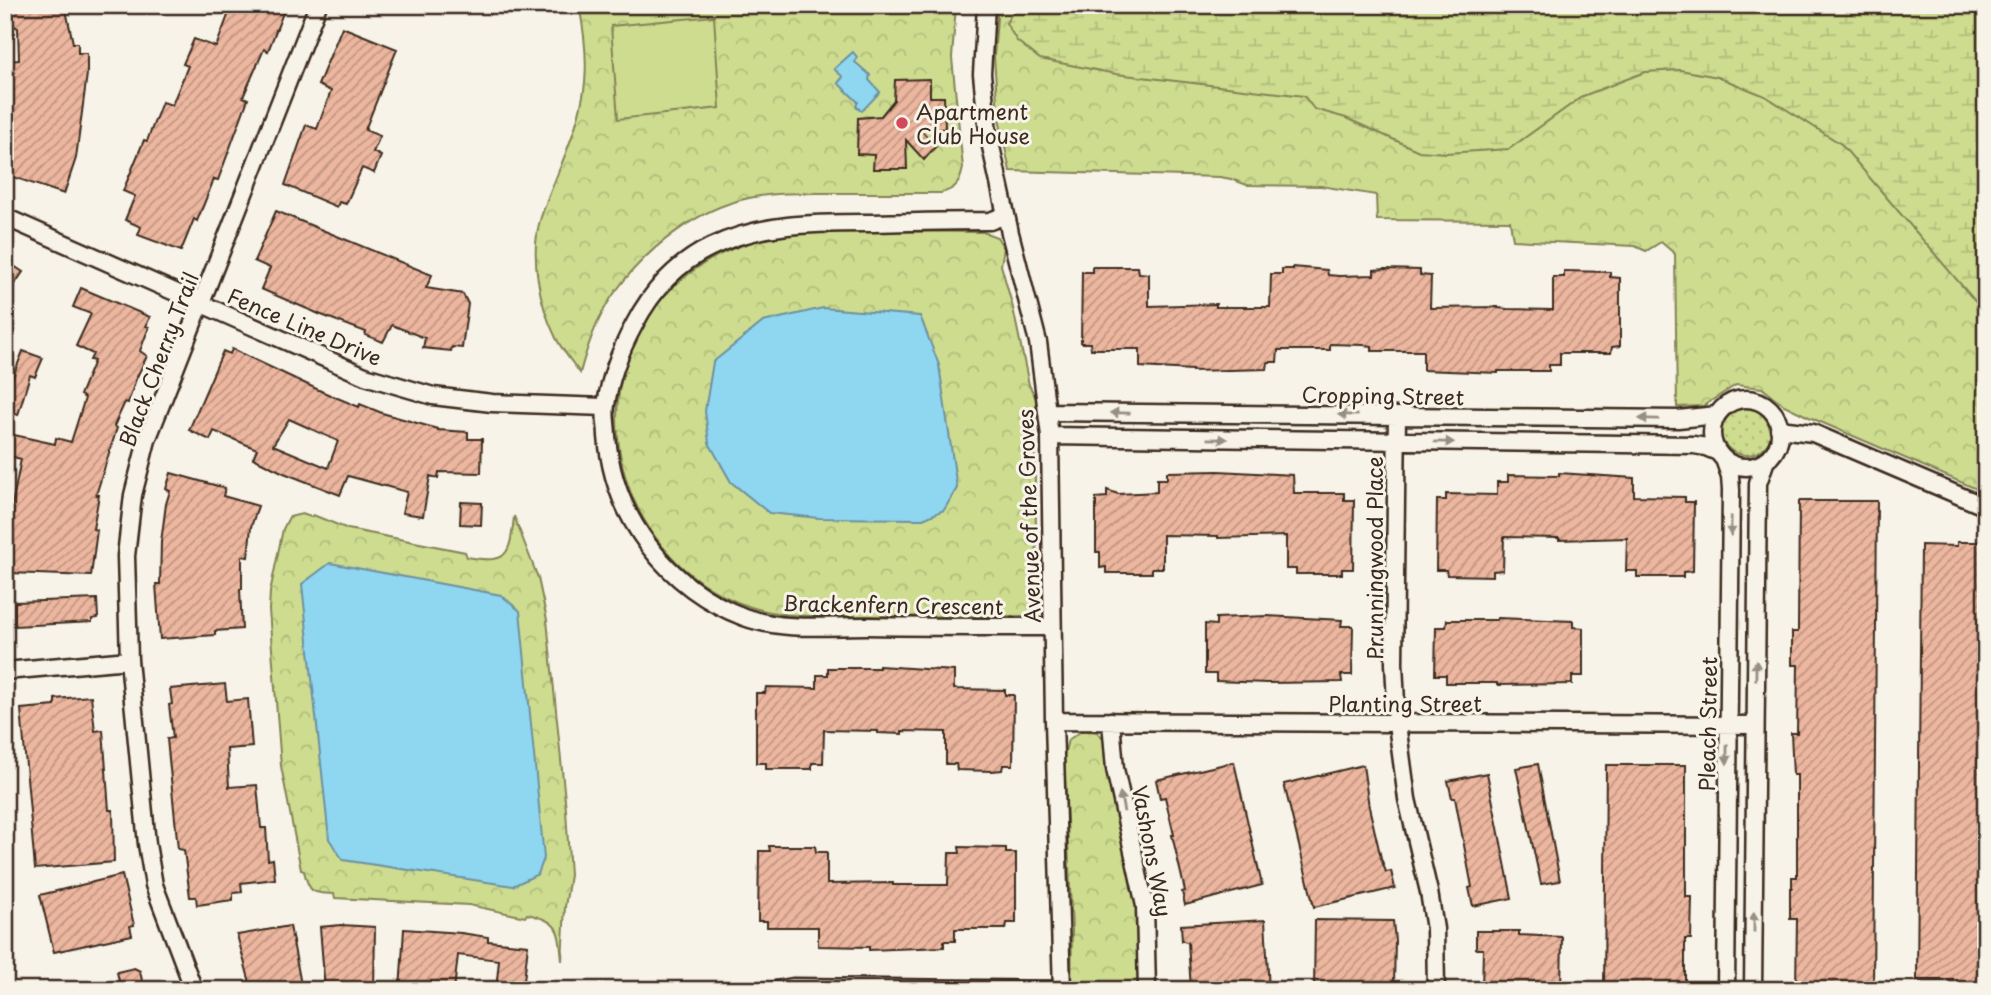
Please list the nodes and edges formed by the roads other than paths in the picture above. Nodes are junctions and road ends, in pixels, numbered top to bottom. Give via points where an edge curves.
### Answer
1 (318, 5) edge
2 (986, 5) edge
3 (1006, 215) junction
4 (5, 217) edge
5 (201, 305) junction
6 (605, 407) junction
7 (1048, 412) junction
8 (1717, 415) junction
9 (1396, 416) junction
10 (1779, 429) junction
11 (1050, 436) junction
12 (1396, 442) junction
13 (1721, 456) junction
14 (1766, 460) junction
15 (1986, 508) edge
16 (1052, 627) junction
17 (129, 660) junction
18 (5, 671) edge
19 (1054, 721) junction
20 (1111, 721) junction
21 (1396, 724) junction
22 (1727, 725) junction
23 (1755, 726) junction
24 (194, 990) edge
25 (776, 990) edge
26 (1062, 990) edge
27 (1147, 990) edge
28 (1436, 990) edge
29 (1726, 990) edge
30 (1753, 990) edge

1 - 5 street, Black Cherry Trail
2 - 3 street, Avenue of the Groves via 982,74 988,133
3 - 6 street, Brackenfern Crescent via 990,221 775,227 711,247 657,288 639,315 614,370
3 - 7 street, Avenue of the Groves via 1038,342
4 - 5 street, Fence Line Drive
5 - 6 street, Fence Line Drive via 365,376 433,396
5 - 17 street, Black Cherry Trail via 147,440 133,495 126,556
6 - 16 street, Brackenfern Crescent via 608,451 617,487 644,540 664,566 689,587 745,617 799,626
9 -> 7 street, Cropping Street
7 - 11 street, Avenue of the Groves
8 -> 9 street, Cropping Street via 1678,419
8 - 10 street via 1733,401 1754,400 1772,411
8 - 13 street via 1713,442
9 - 12 street, Prunningwood Place
10 - 14 street via 1774,452
10 - 15 street via 1813,433
11 -> 12 street
11 - 16 street, Avenue of the Groves
12 -> 13 street via 1694,446
12 - 21 street, Prunningwood Place
13 - 14 street via 1748,467
13 -> 22 street, Pleach Street via 1731,490
23 -> 14 street via 1758,483
16 - 19 street, Avenue of the Groves
17 - 18 street
17 - 24 street, Black Cherry Trail via 154,885
19 - 20 street, Planting Street
19 - 26 street, Avenue of the Groves
20 - 21 street, Planting Street
27 -> 20 street, Vashons Way via 1145,906 1115,769
21 - 22 street, Planting Street
21 - 28 street, Prunningwood Place via 1435,929
22 - 23 street, Planting Street
22 -> 29 street, Pleach Street
30 -> 23 street
25 - 26 street

